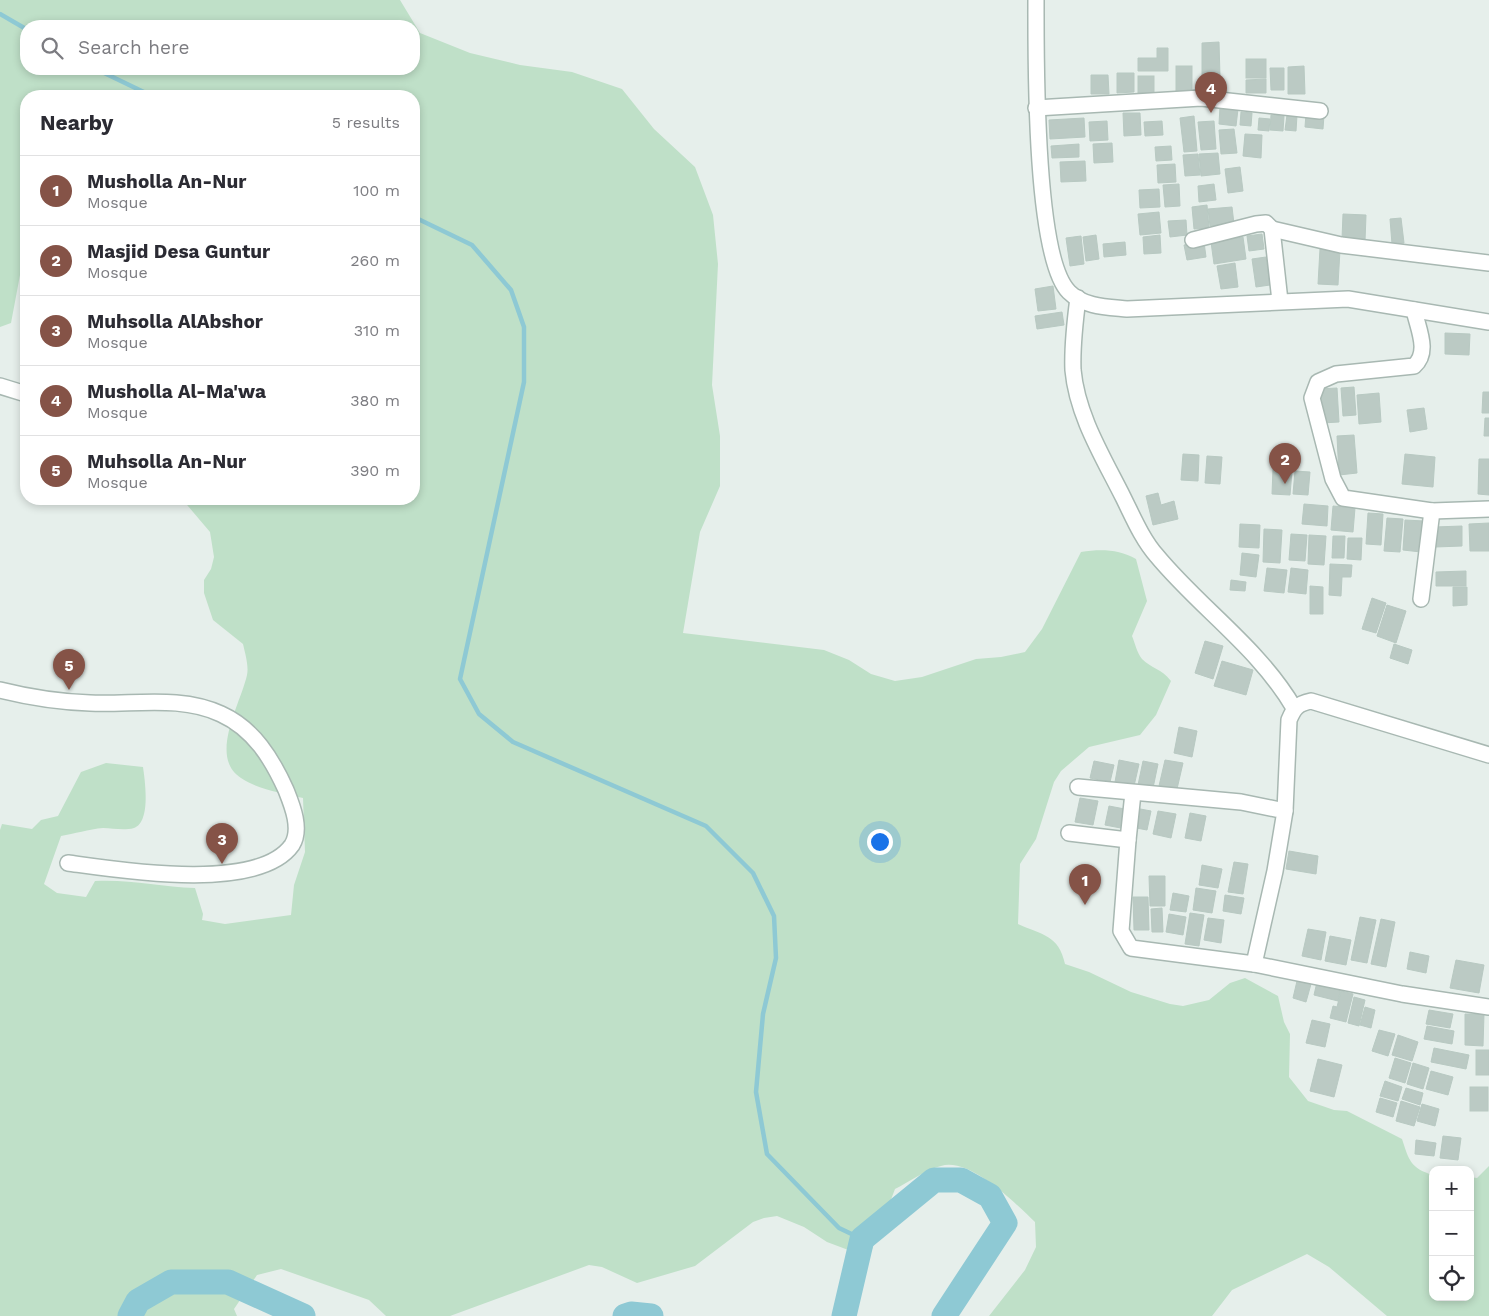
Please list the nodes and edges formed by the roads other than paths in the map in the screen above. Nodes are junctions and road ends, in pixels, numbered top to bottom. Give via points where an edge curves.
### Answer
1 (1036, 0) edge
2 (1036, 108) junction
3 (1320, 111) dead end
4 (1272, 229) junction
5 (1194, 240) dead end
6 (1489, 263) edge
7 (1078, 298) junction
8 (1280, 301) junction
9 (1414, 310) junction
10 (1489, 322) edge
11 (0, 386) edge
12 (20, 392) edge
13 (1489, 509) edge
14 (1432, 511) junction
15 (1421, 600) dead end
16 (0, 690) edge
17 (1294, 708) junction
18 (1489, 755) edge
19 (1078, 787) dead end
20 (1133, 792) junction
21 (1285, 811) junction
22 (1069, 833) dead end
23 (1128, 840) junction
24 (68, 863) dead end
25 (1254, 964) junction
26 (1489, 1007) edge

1 - 2 street
2 - 3 street via 1201,98
2 - 7 street via 1053,260 1061,282
4 - 5 street via 1266,223 1256,224
4 - 6 street via 1341,245
4 - 8 street
7 - 8 street via 1097,306 1127,309
7 - 17 street via 1073,371 1092,437 1136,524 1157,556 1261,662
8 - 9 street via 1348,299
9 - 10 street
9 - 14 street via 1424,352 1421,360 1414,366 1336,374 1318,382 1312,398 1330,470 1343,498
11 - 12 street
13 - 14 street
14 - 15 street
16 - 24 street via 90,703 138,701 197,706 221,714 239,724 262,746 293,807 296,827 292,844 275,858 252,868 188,876
17 - 18 street via 1310,702
17 - 21 street via 1289,720
19 - 20 street
20 - 21 street via 1242,802
20 - 23 street
21 - 25 street
22 - 23 street
23 - 25 street via 1121,931 1131,948
25 - 26 street via 1402,994

